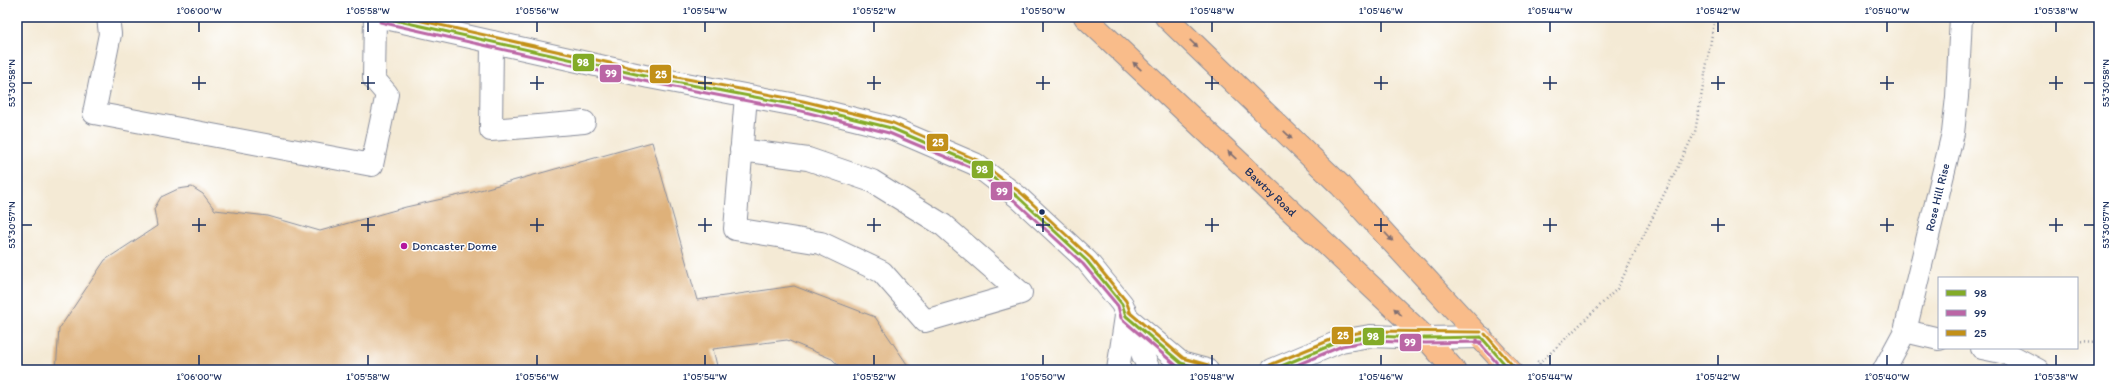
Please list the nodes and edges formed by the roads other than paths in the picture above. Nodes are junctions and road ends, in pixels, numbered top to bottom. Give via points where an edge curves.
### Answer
1 (108, 17) edge
2 (375, 17) edge
3 (381, 17) edge
4 (1085, 17) edge
5 (1166, 17) edge
6 (1961, 17) edge
7 (492, 42) junction
8 (746, 96) junction
9 (584, 122) dead end
10 (741, 150) junction
11 (1126, 316) junction
12 (1905, 331) junction
13 (1481, 337) junction
14 (1426, 338) junction
15 (1938, 339) edge
16 (1987, 349) edge
17 (1118, 370) edge
18 (1149, 370) edge
19 (1207, 370) edge
20 (1276, 370) edge
21 (1454, 370) edge
22 (1510, 370) edge
23 (1884, 370) edge
24 (2038, 370) edge

1 - 2 street via 110,34 94,113 372,165 387,94 374,79
3 - 7 street
14 -> 4 highway, Bawtry Road
5 -> 13 highway via 1340,185
6 - 12 street, Rose Hill Rise via 1953,133
7 - 8 street
7 - 9 street via 491,130
8 - 10 street
8 - 11 street via 802,106 891,128 975,164 1018,197 1087,261 1122,304
10 - 10 street via 735,229 821,243 882,272 925,321 1021,293 943,225 872,181 808,159
11 - 17 street
11 - 18 street
11 - 19 street via 1181,363
12 - 15 street
12 - 23 street, Rose Hill Rise
13 - 14 street
13 - 22 highway
14 - 20 street via 1370,336 1341,342
14 - 21 highway, Bawtry Road
16 - 24 street via 2006,353

